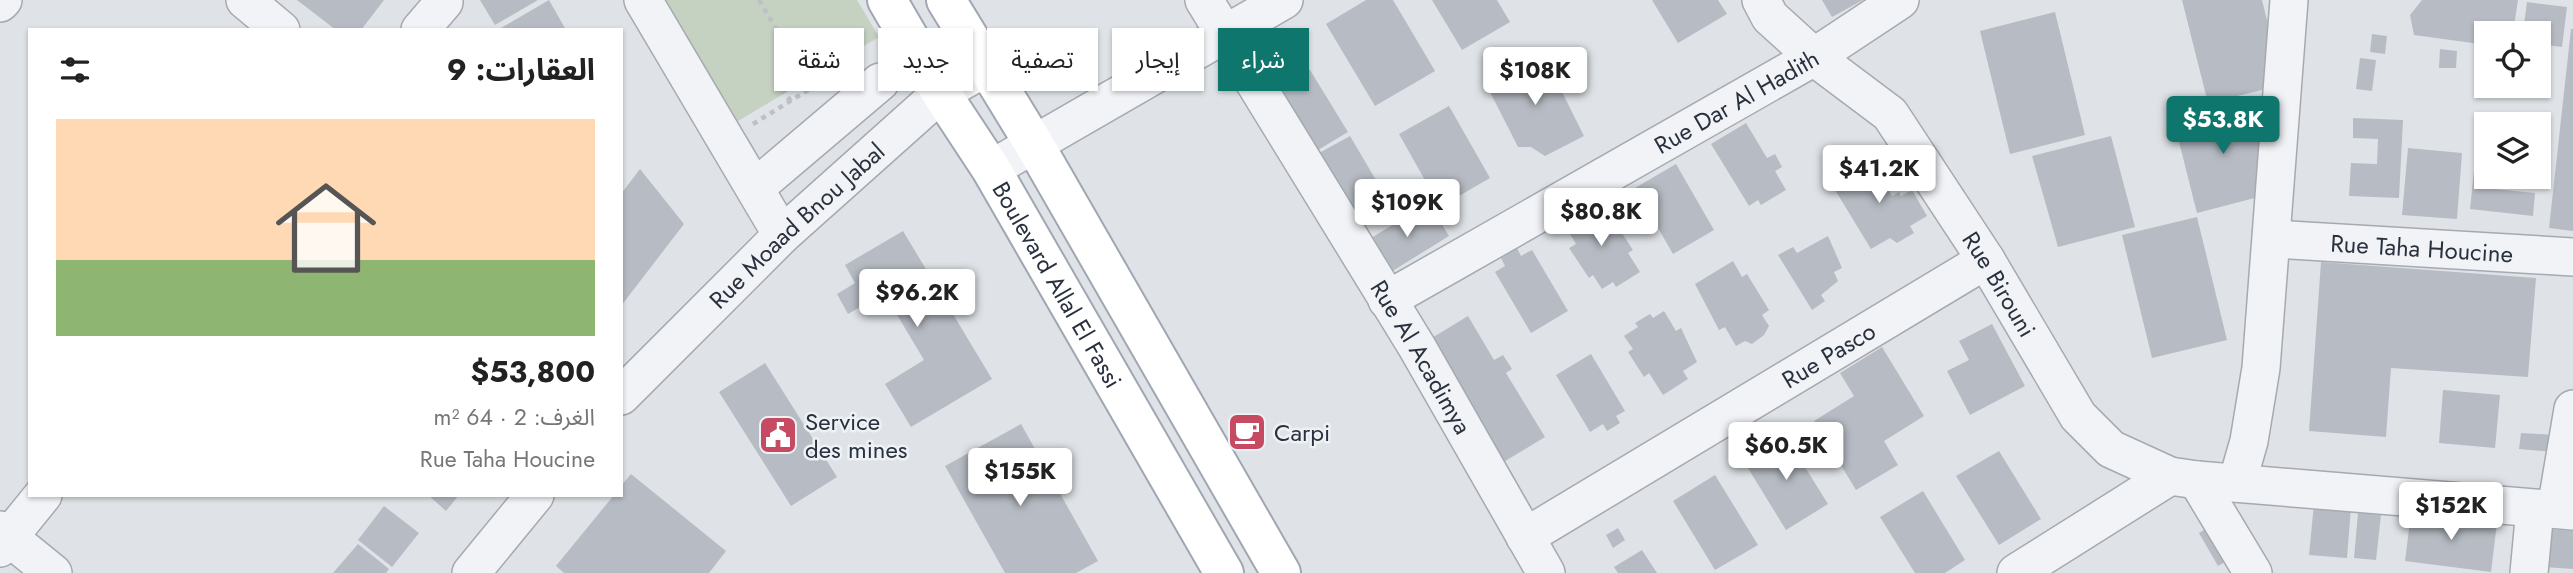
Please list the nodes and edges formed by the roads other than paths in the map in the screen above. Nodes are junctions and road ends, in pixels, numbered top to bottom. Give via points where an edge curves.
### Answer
1 (245, 0) edge
2 (643, 0) edge
3 (887, 0) edge
4 (946, 0) edge
5 (1203, 0) edge
6 (1284, 0) edge
7 (1761, 0) edge
8 (1900, 0) edge
9 (2289, 0) edge
10 (449, 10) edge
11 (279, 28) edge
12 (423, 28) edge
13 (1220, 28) edge
14 (1235, 28) edge
15 (1218, 37) edge
16 (1814, 57) junction
17 (985, 68) junction
18 (878, 84) edge
19 (1259, 91) edge
20 (941, 93) junction
21 (1034, 144) junction
22 (991, 169) junction
23 (755, 188) junction
24 (782, 235) junction
25 (2272, 239) junction
26 (2573, 257) edge
27 (1986, 260) junction
28 (1387, 300) junction
29 (623, 394) edge
30 (2573, 409) edge
31 (2184, 478) junction
32 (2237, 483) junction
33 (41, 497) edge
34 (533, 497) edge
35 (2555, 510) edge
36 (1525, 537) junction
37 (3, 538) edge
38 (53, 573) edge
39 (471, 573) edge
40 (1224, 573) edge
41 (1282, 573) edge
42 (1546, 573) edge
43 (2016, 573) edge
44 (2253, 573) edge
45 (2529, 573) edge

1 - 11 street
2 - 23 street
3 - 20 main road, Boulevard Allal El Fassi
4 - 17 main road, Boulevard Allal El Fassi
5 - 13 street, Rue Al Acadimya
6 - 14 street
7 - 16 street, Rue Birouni via 1770,17
8 - 16 street, Rue Dar Al Hadith
9 - 25 street
10 - 12 street
15 - 21 street
16 - 27 street, Rue Birouni via 1890,114
16 - 28 street, Rue Dar Al Hadith
17 - 20 street, Rue Moaad Bnou Jabal
17 - 21 main road, Boulevard Allal El Fassi
18 - 23 street
19 - 28 street, Rue Al Acadimya
20 - 22 main road, Boulevard Allal El Fassi
20 - 24 street, Rue Moaad Bnou Jabal
21 - 22 street
21 - 41 main road, Boulevard Allal El Fassi
22 - 40 main road, Boulevard Allal El Fassi
23 - 24 street
24 - 29 street, Rue Moaad Bnou Jabal
25 - 26 street, Rue Taha Houcine
25 - 32 street via 2261,368
27 - 31 street, Rue Birouni via 2078,416 2111,449
27 - 36 street, Rue Pasco
28 - 36 street, Rue Al Acadimya
30 - 35 street
31 - 32 street
31 - 43 street via 2126,506
31 - 44 street
32 - 35 street
33 - 37 street
34 - 39 street
35 - 45 street
36 - 42 street, Rue Al Acadimya
37 - 38 street

